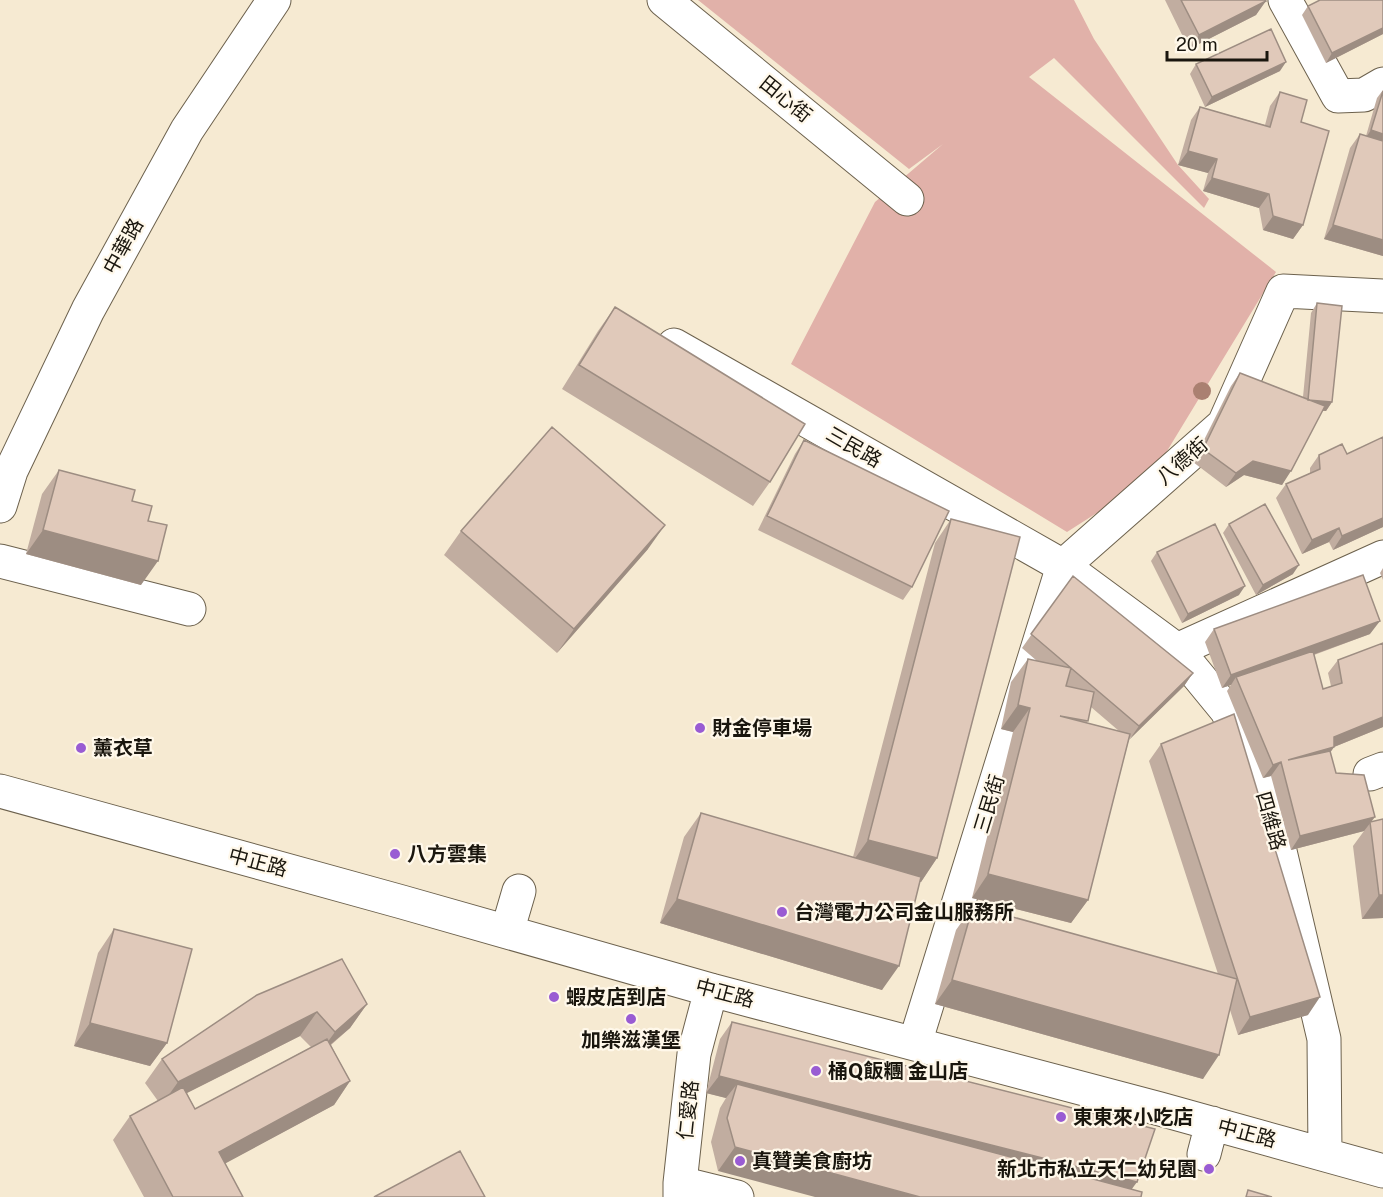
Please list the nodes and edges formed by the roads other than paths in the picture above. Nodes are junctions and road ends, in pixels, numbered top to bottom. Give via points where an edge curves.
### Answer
1 (274, 0) edge
2 (664, 0) edge
3 (1285, 0) edge
4 (1383, 84) edge
5 (907, 199) dead end
6 (1383, 296) edge
7 (644, 329) edge
8 (0, 506) edge
9 (1383, 557) edge
10 (0, 561) edge
11 (1063, 566) junction
12 (189, 609) dead end
13 (1177, 650) junction
14 (0, 791) edge
15 (519, 891) dead end
16 (507, 932) junction
17 (711, 990) junction
18 (915, 1043) junction
19 (1324, 1154) junction
20 (1383, 1171) edge
21 (680, 1190) edge
22 (737, 1197) edge

1 - 8 street, 中華路 via 187,130 88,310 11,471
2 - 5 street, 田心街
3 - 4 street via 1338,96 1364,95
6 - 11 street, 八德街 via 1283,291 1224,424
7 - 11 street, 三民路
9 - 13 street
10 - 12 street
11 - 13 street, 四維路
11 - 18 street, 三民街
13 - 19 street, 四維路 via 1227,711 1268,800 1324,1039
14 - 16 street, 中正路
15 - 16 street
16 - 17 street, 中正路
17 - 18 street, 中正路
17 - 21 street, 仁愛路 via 694,1053
18 - 19 street, 中正路 via 1208,1138
19 - 20 street, 中正路
21 - 22 street

